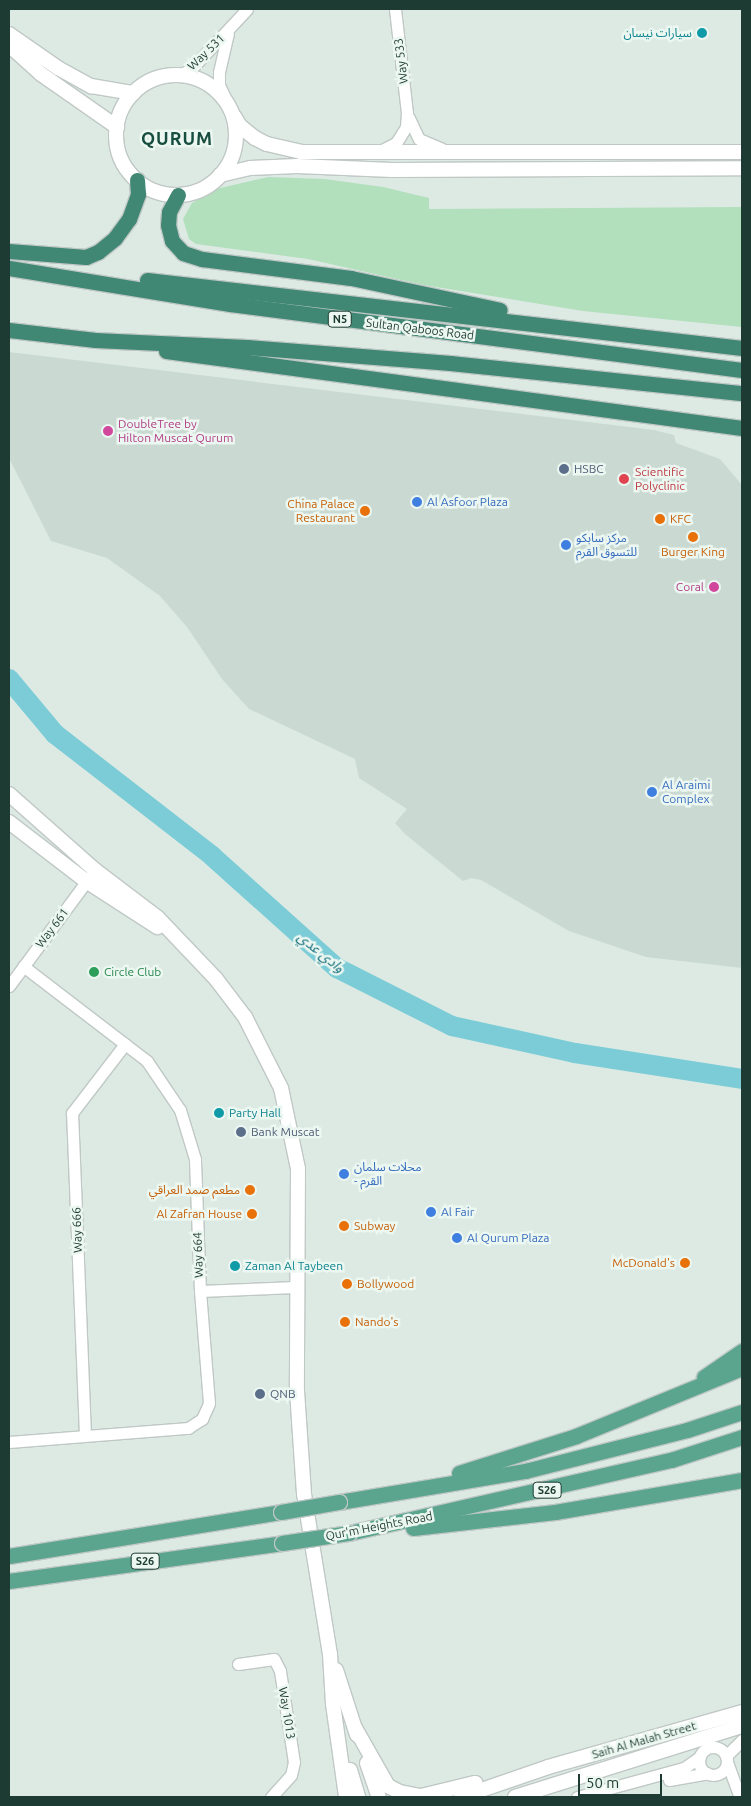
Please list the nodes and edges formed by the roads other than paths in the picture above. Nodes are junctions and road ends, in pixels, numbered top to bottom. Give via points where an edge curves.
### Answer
1 (248, 9) edge
2 (395, 9) edge
3 (230, 28) junction
4 (9, 34) edge
5 (9, 45) edge
6 (181, 75) junction
7 (133, 93) junction
8 (227, 102) junction
9 (407, 112) junction
10 (234, 116) junction
11 (117, 127) junction
12 (742, 152) edge
13 (374, 153) junction
14 (453, 153) junction
15 (742, 168) edge
16 (220, 175) junction
17 (137, 180) junction
18 (178, 194) junction
19 (9, 251) edge
20 (9, 267) edge
21 (565, 326) junction
22 (9, 330) edge
23 (631, 336) junction
24 (95, 340) junction
25 (742, 342) edge
26 (742, 348) edge
27 (742, 370) edge
28 (742, 393) edge
29 (742, 428) edge
30 (9, 794) edge
31 (9, 822) edge
32 (90, 876) junction
33 (23, 966) junction
34 (9, 986) edge
35 (125, 1044) junction
36 (295, 1287) junction
37 (200, 1291) junction
38 (742, 1351) edge
39 (742, 1368) edge
40 (661, 1402) junction
41 (742, 1412) edge
42 (85, 1434) junction
43 (742, 1437) edge
44 (9, 1442) edge
45 (742, 1480) edge
46 (361, 1499) junction
47 (349, 1533) junction
48 (9, 1556) edge
49 (9, 1581) edge
50 (330, 1654) junction
51 (238, 1664) dead end
52 (742, 1712) edge
53 (742, 1726) edge
54 (355, 1728) junction
55 (339, 1733) junction
56 (742, 1740) edge
57 (700, 1757) junction
58 (727, 1758) junction
59 (711, 1774) junction
60 (520, 1776) junction
61 (734, 1784) junction
62 (270, 1797) edge
63 (346, 1797) edge
64 (358, 1797) edge
65 (379, 1797) edge
66 (460, 1797) edge
67 (515, 1797) edge
68 (577, 1797) edge
69 (607, 1797) edge
70 (740, 1797) edge

1 - 3 street, Way 531
2 - 9 street, Way 533
3 - 6 street, Way 531 via 193,67
3 - 8 street, Way 531 via 219,72 219,85
4 - 7 street via 91,86
5 - 11 street via 41,74
6 - 7 street via 155,79
6 - 8 street via 207,83
7 - 11 street via 122,109
8 - 10 street
9 - 13 street, Way 533 via 402,137 389,148
9 - 14 street, Way 533 via 418,139
10 - 13 street via 240,126 267,144 301,152
10 - 16 street via 236,141
11 - 17 street via 120,156
12 - 14 street
13 - 14 street
15 - 16 street via 392,170 297,166 250,168
16 - 18 street via 208,185
17 - 18 street via 156,191
17 - 19 highway via 138,194 129,219 115,238 98,252 86,257
18 - 21 highway via 169,212 168,225 172,241 183,253 202,259 351,278
20 - 21 highway
20 - 27 highway, Sultan Qaboos Road / N5 via 230,304
21 - 23 highway
22 - 24 highway
23 - 25 highway
23 - 26 highway
24 - 28 highway via 247,347
24 - 29 highway via 234,362 594,406
30 - 32 street
31 - 32 street
32 - 33 street, Way 661
32 - 36 street via 171,934 216,979 245,1017 281,1088 298,1169
33 - 34 street, Way 661
33 - 35 street, Way 664
35 - 37 street, Way 664 via 147,1061 180,1110 190,1142 195,1159
35 - 42 street, Way 666 via 72,1113
36 - 37 street
36 - 50 street via 297,1391 304,1494
37 - 42 street, Way 664 via 209,1403 202,1419 188,1428
38 - 40 main road
39 - 40 main road
40 - 46 main road via 499,1462
41 - 46 main road, S26 via 687,1430 525,1471
42 - 44 street, Way 664
43 - 47 main road, Qur'm Heights Road / S26 via 652,1465
45 - 47 main road via 555,1512
46 - 48 main road, S26, bridge
47 - 49 main road, Qur'm Heights Road / S26, bridge
50 - 54 street
50 - 55 street via 333,1704
51 - 62 street, Way 1013 via 274,1659 280,1671 294,1762 291,1775
52 - 60 street, Saih Al Malah Street
53 - 67 street, Saih Al Malah Street
54 - 60 street via 388,1786 410,1796
54 - 65 street
55 - 63 street
55 - 64 street
56 - 58 street
57 - 58 street via 713,1747 721,1750
57 - 59 street via 702,1768
57 - 68 street via 667,1773
58 - 59 street via 725,1768
58 - 61 street
59 - 61 street
59 - 69 street via 689,1775
60 - 66 street, Saih Al Malah Street
61 - 70 street

